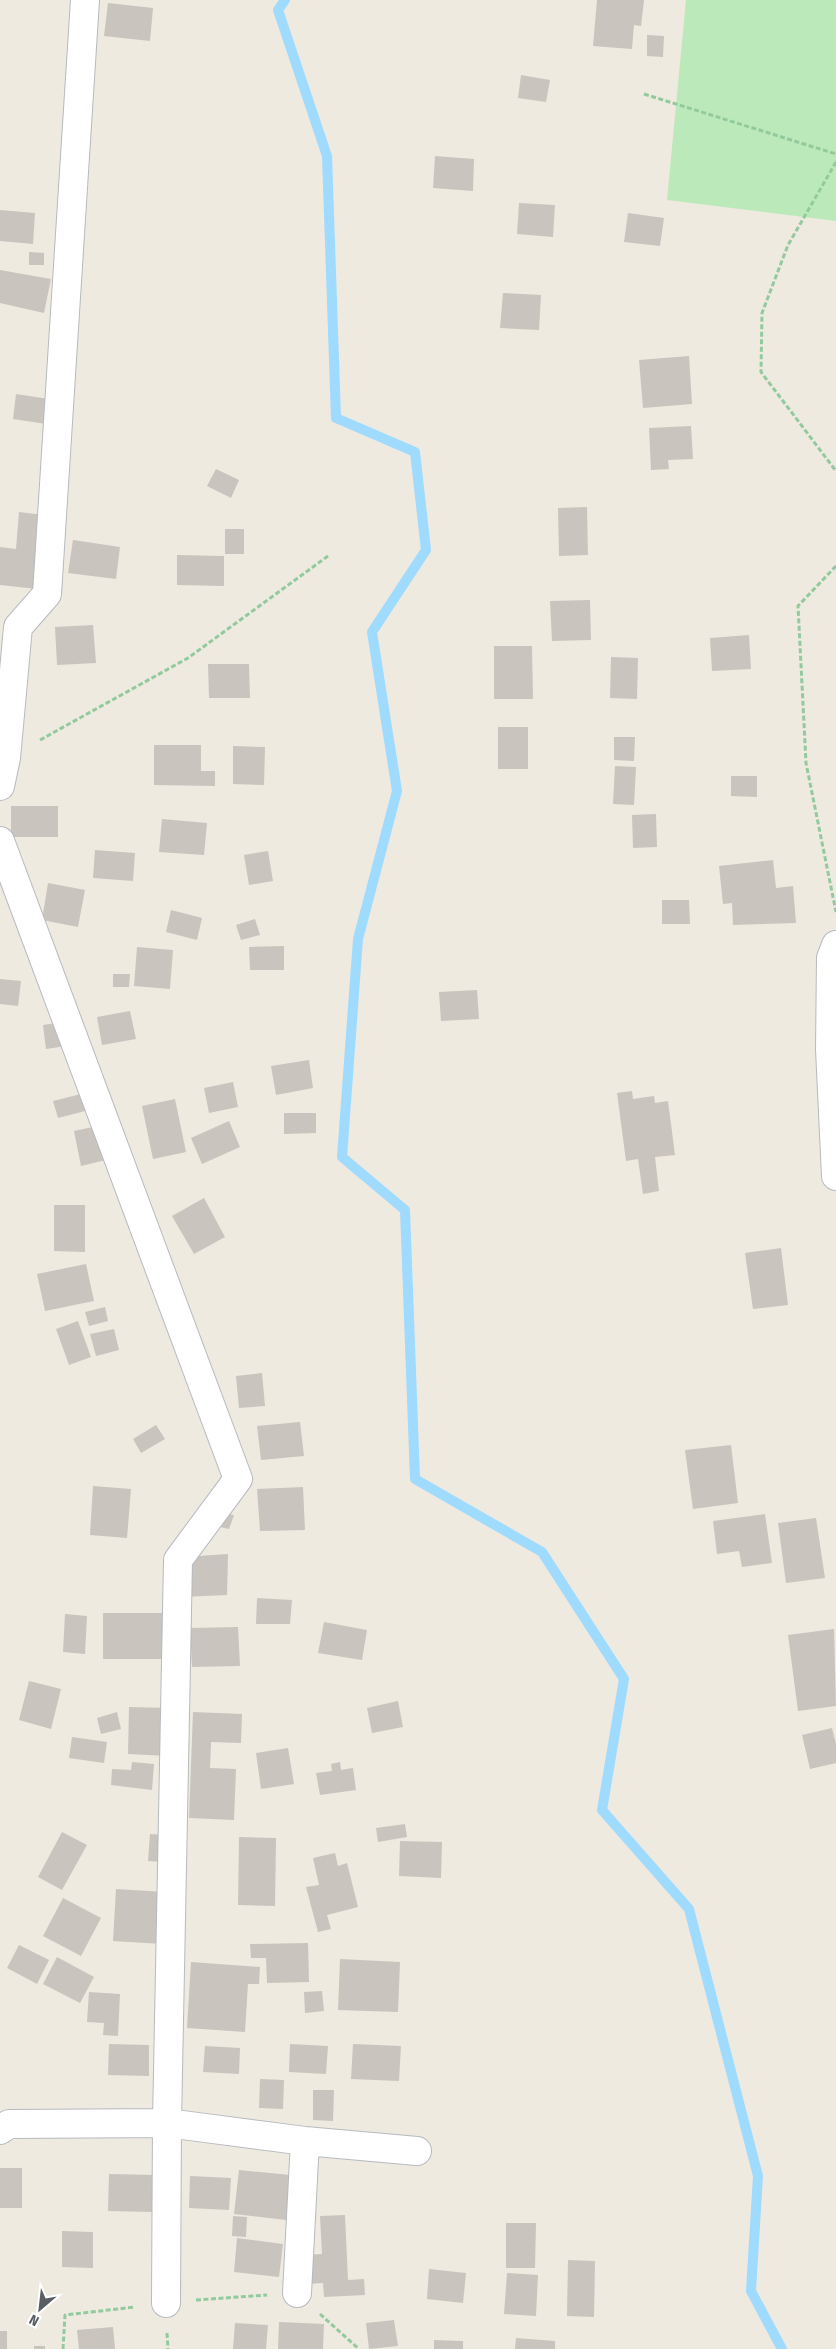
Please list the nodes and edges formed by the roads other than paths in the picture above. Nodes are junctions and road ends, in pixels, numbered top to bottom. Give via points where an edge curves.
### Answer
1 (85, 0) edge
2 (3, 760) edge
3 (0, 786) edge
4 (0, 841) edge
5 (836, 945) edge
6 (833, 1046) edge
7 (836, 1176) edge
8 (167, 2123) junction
9 (0, 2130) edge
10 (305, 2141) junction
11 (417, 2151) dead end
12 (297, 2293) road end
13 (166, 2303) road end

1 - 2 street via 47,594 18,627
2 - 3 street
4 - 8 street via 238,1478 178,1560
5 - 6 street via 831,958
6 - 7 street
8 - 9 street via 9,2124
8 - 10 street
8 - 13 street
10 - 11 street
10 - 12 street

